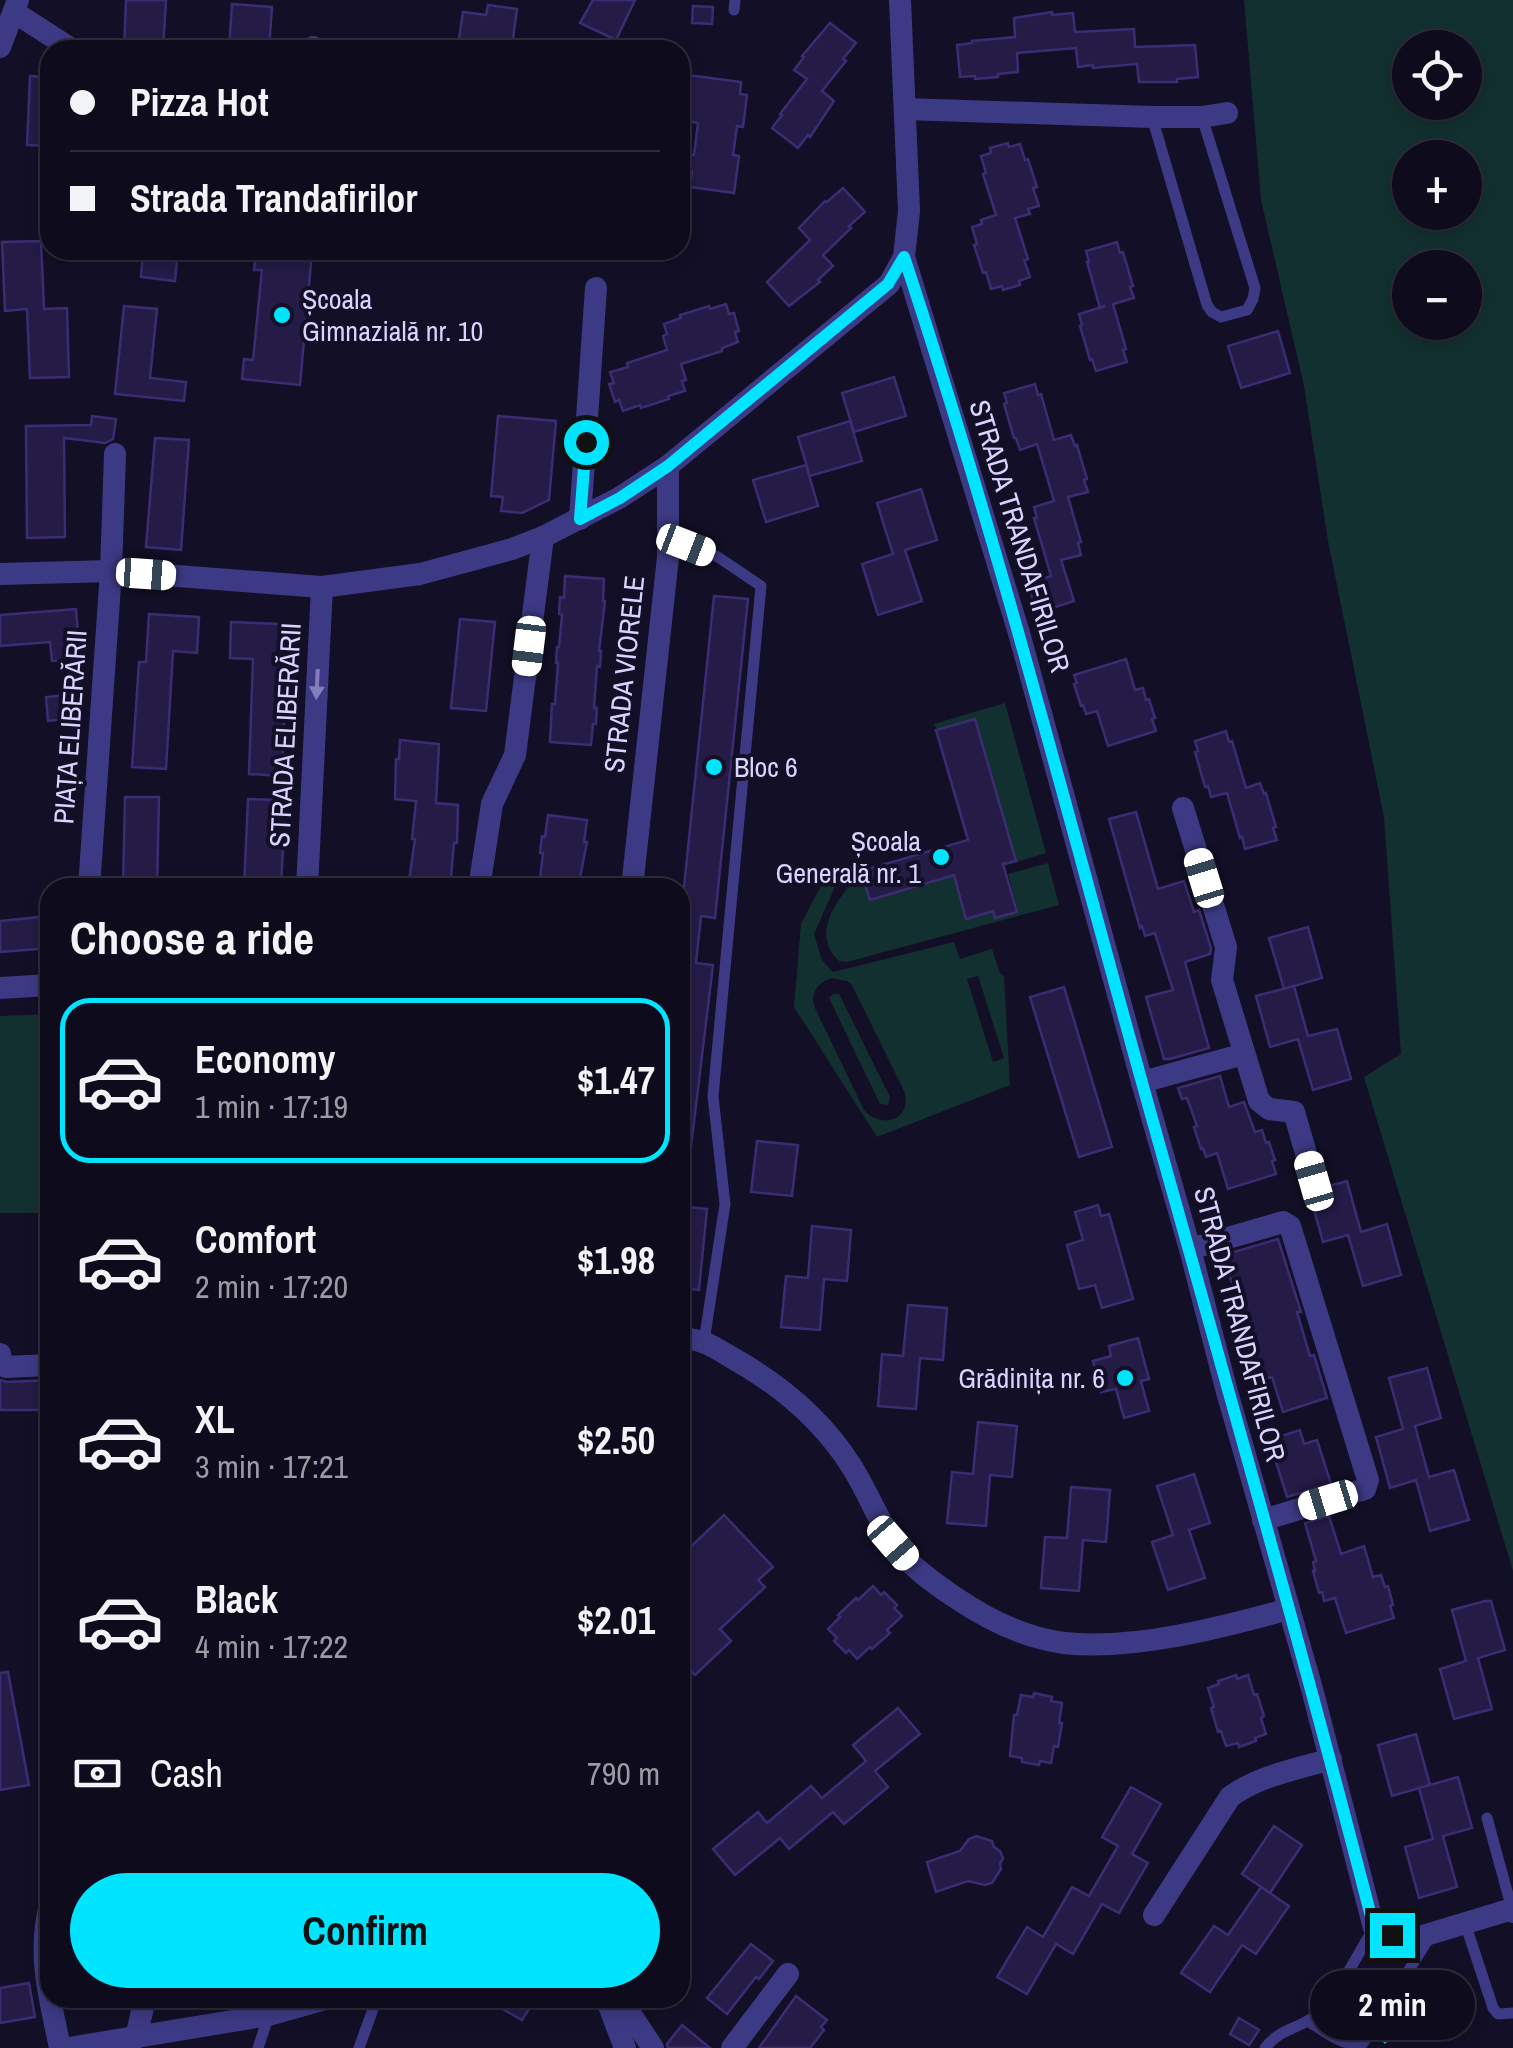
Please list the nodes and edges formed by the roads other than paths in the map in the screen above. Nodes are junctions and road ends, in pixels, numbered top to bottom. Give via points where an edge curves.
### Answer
1 (900, 0) edge
2 (16, 6) edge
3 (61, 40) edge
4 (0, 47) edge
5 (905, 109) junction
6 (1228, 113) dead end
7 (1202, 116) junction
8 (1152, 117) junction
9 (904, 257) junction
10 (596, 288) dead end
11 (115, 454) dead end
12 (668, 466) junction
13 (580, 519) junction
14 (668, 536) junction
15 (543, 537) junction
16 (111, 571) junction
17 (0, 574) edge
18 (322, 586) junction
19 (1183, 808) dead end
20 (90, 878) edge
21 (307, 878) edge
22 (481, 878) edge
23 (633, 878) edge
24 (40, 986) edge
25 (0, 988) edge
26 (1244, 1054) junction
27 (1142, 1082) junction
28 (1314, 1181) dead end
29 (1190, 1249) junction
30 (690, 1340) edge
31 (704, 1342) junction
32 (0, 1354) edge
33 (40, 1365) edge
34 (1264, 1520) junction
35 (1289, 1609) junction
36 (1331, 1759) junction
37 (1487, 1818) dead end
38 (1513, 1910) edge
39 (1154, 1915) dead end
40 (1465, 1923) junction
41 (1374, 1928) junction
42 (1432, 1932) junction
43 (788, 1974) dead end
44 (52, 2008) edge
45 (143, 2008) edge
46 (294, 2008) edge
47 (373, 2008) edge
48 (610, 2008) edge
49 (627, 2008) edge
50 (1513, 2013) edge
51 (269, 2015) junction
52 (1308, 2020) junction
53 (136, 2038) junction
54 (172, 2040) edge
55 (60, 2048) edge
56 (68, 2048) edge
57 (258, 2048) edge
58 (359, 2048) edge
59 (625, 2048) edge
60 (653, 2048) edge
61 (732, 2048) edge
62 (1266, 2048) edge

1 - 5 street, STRADA TRANDAFIRILOR
2 - 3 street
2 - 4 street
5 - 8 street
5 - 9 street, STRADA TRANDAFIRILOR via 910,211
6 - 7 street
7 - 8 street
7 - 8 lane via 1255,288 1247,310 1221,317 1207,305
9 - 12 street via 888,284
9 - 27 street, STRADA TRANDAFIRILOR via 1019,633
10 - 13 street
11 - 16 street, PIAȚA ELIBERĂRII
12 - 13 street
12 - 14 street, STRADA VIORELE
13 - 15 street
14 - 23 street, STRADA VIORELE
14 - 31 lane via 718,557 761,586 713,1096 726,1204
15 - 18 street via 451,567
15 - 22 street via 515,756 492,804
16 - 17 street
16 - 18 street
16 - 20 street, PIAȚA ELIBERĂRII
18 -> 21 street, STRADA ELIBERĂRII
19 - 26 street via 1226,947 1222,980
24 - 25 street
26 - 27 street
26 - 28 street via 1259,1101 1296,1116
27 - 29 street, STRADA TRANDAFIRILOR
29 - 34 street, STRADA TRANDAFIRILOR
29 - 34 street via 1282,1222 1290,1226 1368,1480 1365,1488
30 - 31 street
31 - 35 street via 794,1400 834,1442 914,1568 997,1622 1064,1643 1100,1643
32 - 33 street via 6,1367
34 - 35 street, STRADA TRANDAFIRILOR
35 - 36 street, STRADA TRANDAFIRILOR
36 - 39 street via 1230,1797
36 - 41 street, STRADA TRANDAFIRILOR
37 - 38 lane
38 - 40 street
40 - 42 street
40 - 50 lane via 1492,2008
41 - 42 street via 1406,1938
41 - 52 lane via 1326,2004
42 - 52 lane via 1364,2043 1344,2044
43 - 61 street
44 - 55 street
45 - 53 street
46 - 51 street
47 - 58 lane
48 - 59 street
49 - 60 street
51 - 54 street
51 - 57 lane
52 - 62 lane
53 - 54 street
53 - 56 street

